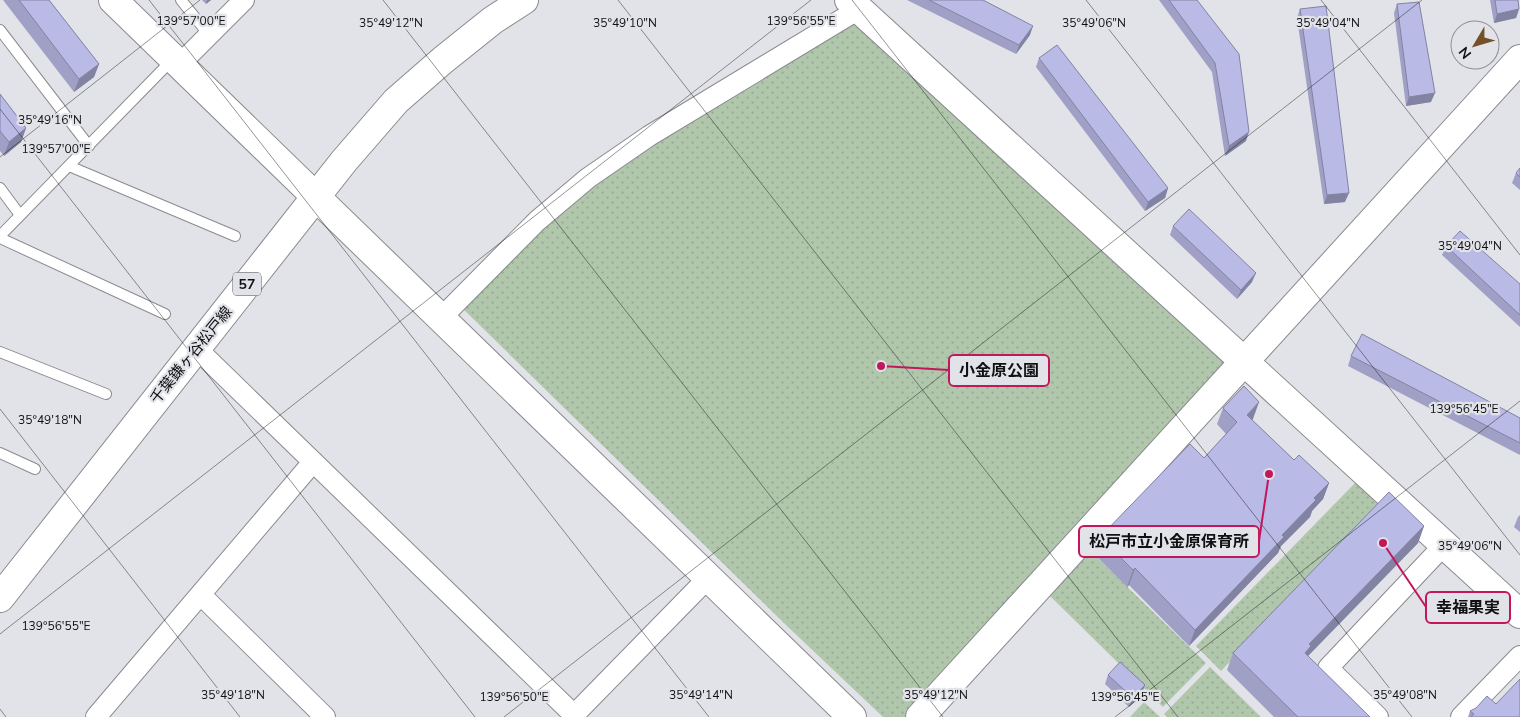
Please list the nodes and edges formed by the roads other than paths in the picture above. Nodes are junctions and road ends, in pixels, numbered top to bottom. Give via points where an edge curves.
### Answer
1 (113, 0) edge
2 (181, 0) edge
3 (244, 0) edge
4 (524, 0) edge
5 (854, 5) edge
6 (0, 30) edge
7 (210, 36) junction
8 (1520, 58) edge
9 (176, 61) junction
10 (88, 146) junction
11 (69, 166) junction
12 (0, 188) edge
13 (315, 197) junction
14 (20, 215) junction
15 (234, 236) dead end
16 (0, 237) edge
17 (165, 314) dead end
18 (441, 318) junction
19 (196, 348) junction
20 (0, 352) edge
21 (1245, 361) junction
22 (106, 394) dead end
23 (0, 453) edge
24 (313, 462) junction
25 (35, 469) dead end
26 (1444, 544) junction
27 (709, 577) junction
28 (201, 595) junction
29 (0, 598) edge
30 (1520, 614) edge
31 (1520, 656) edge
32 (574, 716) edge
33 (96, 717) edge
34 (325, 717) edge
35 (852, 717) edge
36 (920, 717) edge
37 (1378, 717) edge
38 (1461, 717) edge

1 - 9 street
2 - 7 lane
3 - 7 street
4 - 13 street, 千葉鎌ヶ谷松戸線 / 57 via 493,20 396,102
5 - 18 street via 588,178 537,221
5 - 21 street
6 - 10 lane
7 - 9 street
8 - 21 street
9 - 10 lane
9 - 13 street
10 - 11 lane
11 - 14 lane
11 - 15 lane
12 - 14 lane
13 - 18 street
13 - 19 street, 千葉鎌ヶ谷松戸線 / 57
14 - 16 lane
16 - 17 lane
18 - 27 street
19 - 24 street
19 - 29 street, 千葉鎌ヶ谷松戸線 / 57
20 - 22 lane
21 - 26 street
21 - 36 street
23 - 25 lane
24 - 28 street
24 - 32 street
26 - 30 street
26 - 37 street via 1328,668
27 - 32 street
27 - 35 street
28 - 33 street
28 - 34 street
31 - 38 street

